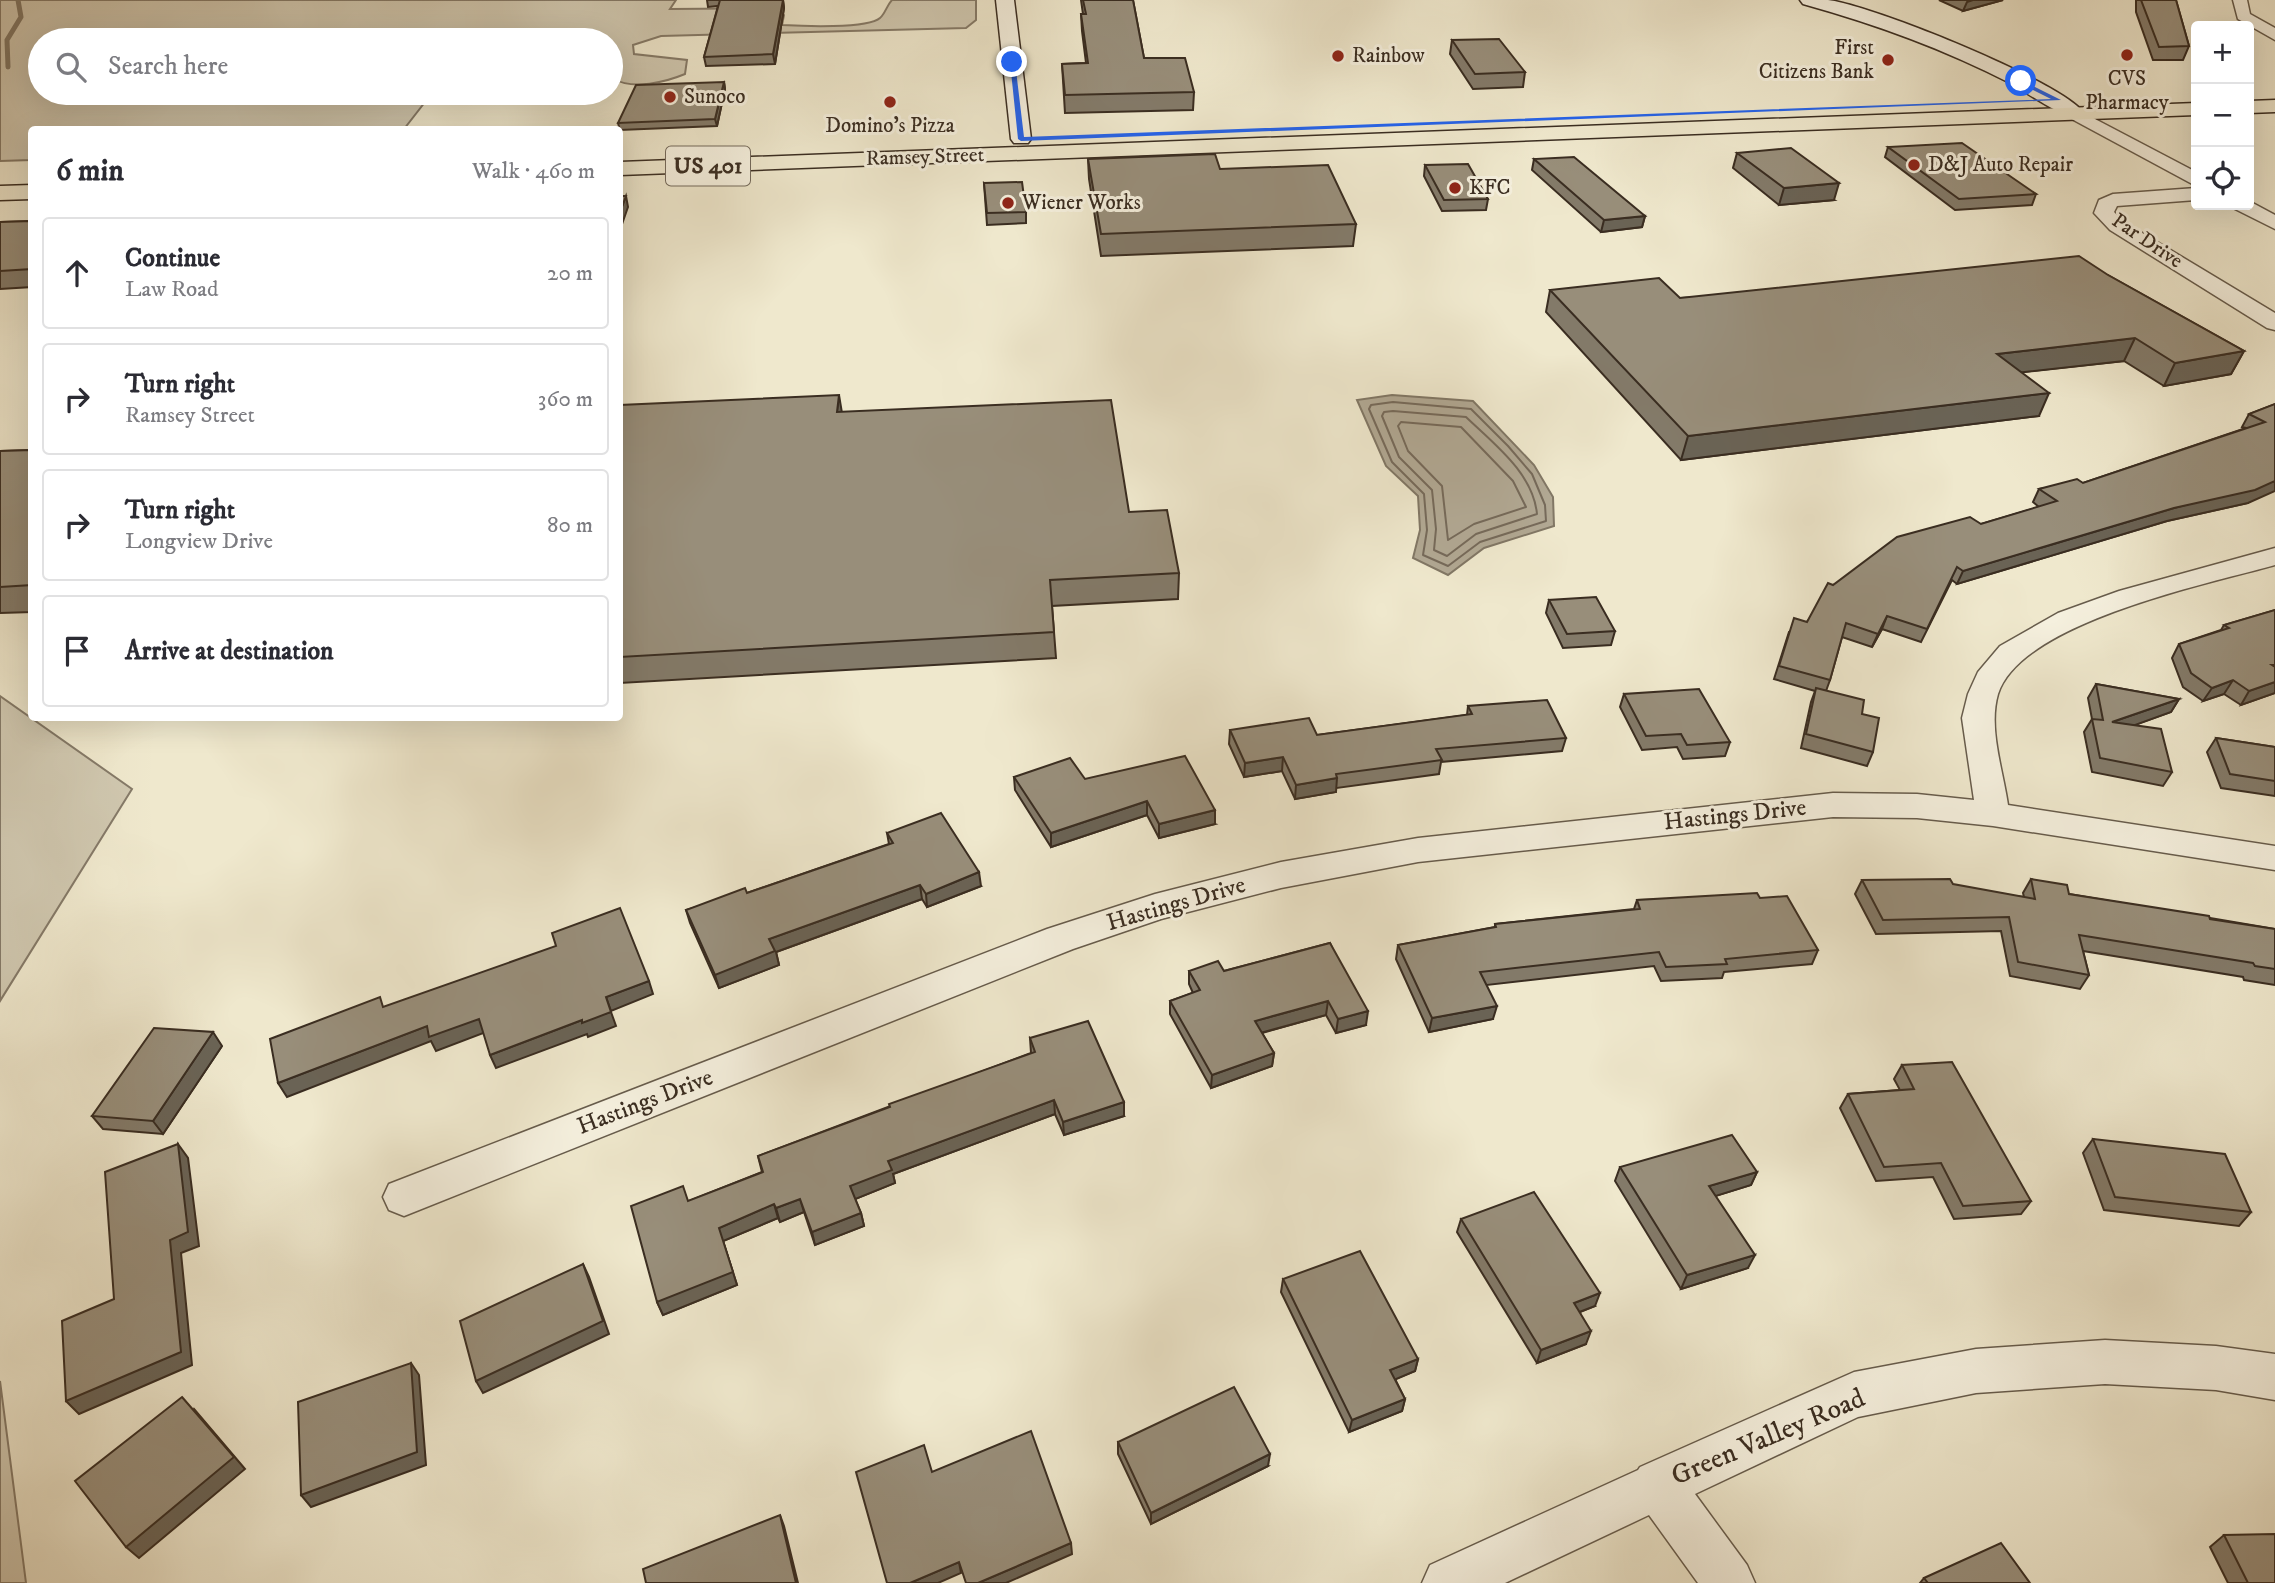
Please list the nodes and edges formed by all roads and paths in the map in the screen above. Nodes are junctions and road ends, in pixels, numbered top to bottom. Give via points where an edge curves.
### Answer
1 (1005, 0) edge
2 (1809, 0) edge
3 (2240, 0) edge
4 (2275, 35) edge
5 (2275, 92) edge
6 (2254, 93) edge
7 (2191, 95) edge
8 (2275, 106) edge
9 (2066, 107) junction
10 (2254, 107) edge
11 (2191, 109) edge
12 (1021, 139) junction
13 (623, 154) edge
14 (623, 169) edge
15 (28, 175) edge
16 (0, 177) edge
17 (2191, 177) edge
18 (28, 192) edge
19 (0, 193) edge
20 (2191, 194) edge
21 (2251, 210) edge
22 (2275, 223) edge
23 (2275, 323) edge
24 (2275, 555) edge
25 (1993, 814) junction
26 (2275, 858) edge
27 (404, 1197) dead end
28 (2275, 1377) edge
29 (1657, 1484) junction
30 (1448, 1583) edge
31 (1730, 1583) edge

1 - 12 street
2 - 9 street via 1935,40
3 - 4 street via 2243,16
5 - 6 main road
7 - 9 main road, Ramsey Street / US 401
8 - 10 main road
9 - 11 main road, Ramsey Street / US 401
9 - 12 main road, Ramsey Street / US 401
9 - 14 main road, Ramsey Street / US 401
9 - 17 street
12 - 13 main road, Ramsey Street / US 401
15 - 16 main road
18 - 19 main road
20 - 23 street, Par Drive via 2113,200 2104,213 2117,226
21 - 22 street
24 - 25 street via 2068,619 2011,653 1993,672 1978,718
25 - 26 street, Hastings Drive
25 - 27 street, Hastings Drive via 1917,807 1794,808 1418,850 1281,875 1155,907 1060,939
28 - 29 street, Green Valley Road via 2216,1368 2105,1362 1976,1371 1854,1395
29 - 30 street, Green Valley Road
29 - 31 street

